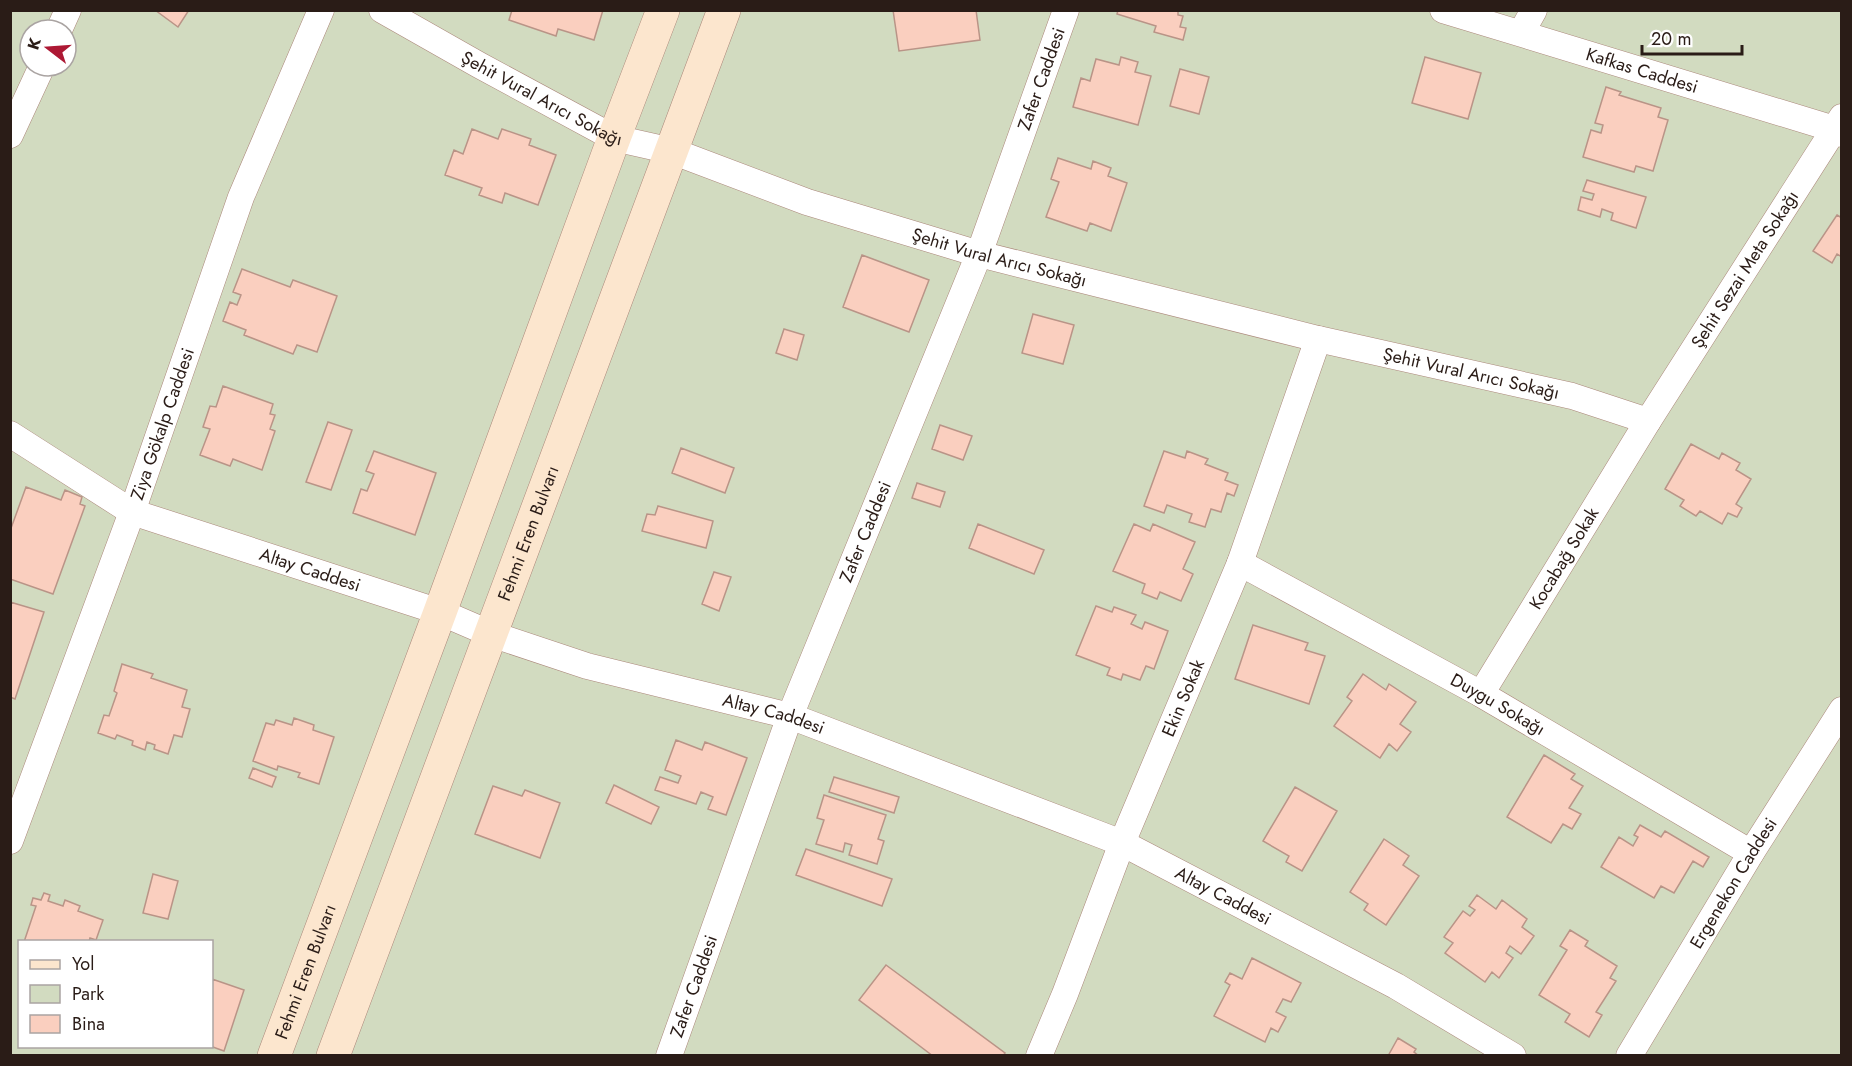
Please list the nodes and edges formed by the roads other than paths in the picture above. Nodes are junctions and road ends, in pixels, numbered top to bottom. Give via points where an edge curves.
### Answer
1 (321, 10) edge
2 (381, 10) edge
3 (663, 10) edge
4 (724, 10) edge
5 (1066, 10) edge
6 (1443, 10) edge
7 (1534, 10) edge
8 (1521, 33) junction
9 (36, 78) edge
10 (1839, 126) edge
11 (10, 135) edge
12 (614, 138) junction
13 (672, 151) junction
14 (979, 254) junction
15 (1318, 339) junction
16 (1648, 421) junction
17 (10, 434) edge
18 (132, 512) junction
19 (1240, 563) junction
20 (440, 612) junction
21 (490, 634) junction
22 (1481, 694) junction
23 (1842, 710) edge
24 (789, 716) junction
25 (10, 841) edge
26 (1122, 843) junction
27 (1751, 853) junction
28 (274, 1056) edge
29 (333, 1056) edge
30 (669, 1056) edge
31 (1039, 1056) edge
32 (1513, 1056) edge
33 (1629, 1056) edge

1 - 18 street, Ziya Gökalp Caddesi via 241,197
2 - 12 street, Şehit Vural Arıcı Sokağı
3 - 12 street, Fehmi Eren Bulvarı
4 - 13 street, Fehmi Eren Bulvarı
5 - 14 street, Zafer Caddesi
6 - 8 street, Kafkas Caddesi
7 - 8 street
8 - 10 street, Kafkas Caddesi
9 - 11 street
10 - 16 street, Şehit Sezai Meta Sokağı
12 - 13 street, Şehit Vural Arıcı Sokağı
12 - 20 street, Fehmi Eren Bulvarı
13 - 14 street, Şehit Vural Arıcı Sokağı via 807,202
13 - 21 street, Fehmi Eren Bulvarı
14 - 15 street, Şehit Vural Arıcı Sokağı
14 - 24 street, Zafer Caddesi
15 - 16 street, Şehit Vural Arıcı Sokağı via 1572,396
15 - 19 street, Ekin Sokak
16 - 22 street, Kocabağ Sokak
17 - 18 street, Altay Caddesi
18 - 20 street, Altay Caddesi
18 - 25 street, Ziya Gökalp Caddesi
19 - 22 street, Duygu Sokağı
19 - 26 street, Ekin Sokak
20 - 21 street, Altay Caddesi
20 - 28 street, Fehmi Eren Bulvarı
21 - 24 street, Altay Caddesi via 586,666
21 - 29 street, Fehmi Eren Bulvarı
22 - 27 street, Duygu Sokağı
23 - 27 street, Ergenekon Caddesi
24 - 26 street, Altay Caddesi
24 - 30 street, Zafer Caddesi
26 - 31 street, Ekin Sokak
26 - 32 street, Altay Caddesi via 1396,986
27 - 33 street, Ergenekon Caddesi

